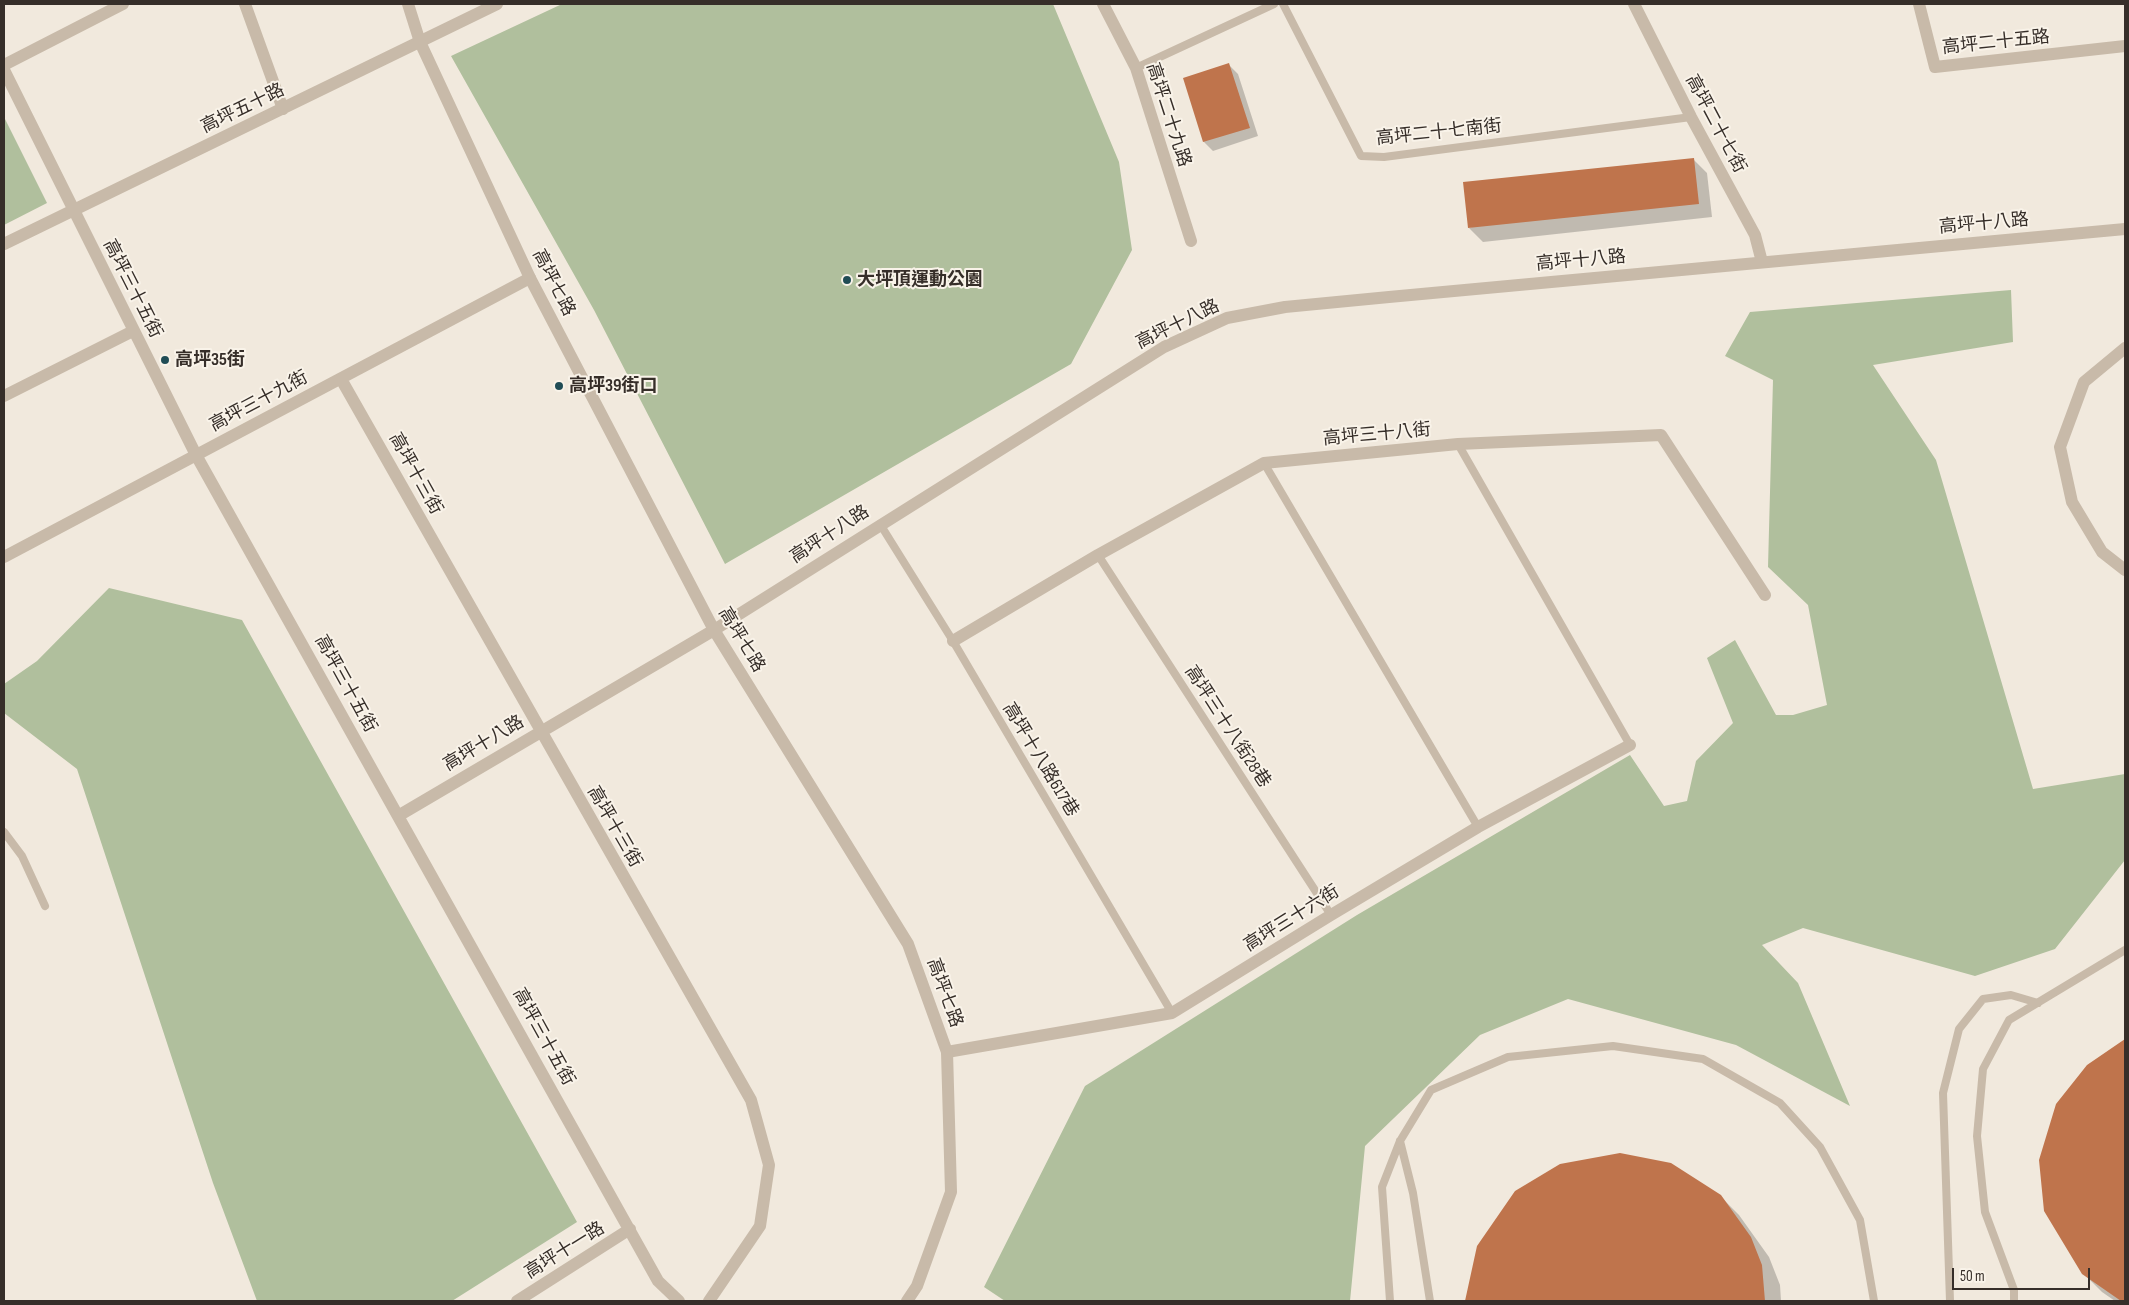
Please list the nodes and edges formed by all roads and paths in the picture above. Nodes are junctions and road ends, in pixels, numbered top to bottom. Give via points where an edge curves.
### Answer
1 (123, 4) edge
2 (245, 4) edge
3 (408, 4) edge
4 (497, 4) edge
5 (1103, 4) edge
6 (1274, 4) edge
7 (1283, 4) edge
8 (1634, 4) edge
9 (1919, 4) edge
10 (420, 42) junction
11 (2125, 46) edge
12 (4, 65) edge
13 (1136, 68) junction
14 (4, 70) edge
15 (283, 109) junction
16 (1691, 117) junction
17 (73, 211) junction
18 (2125, 229) edge
19 (1191, 241) dead end
20 (4, 244) edge
21 (1762, 262) junction
22 (530, 278) junction
23 (133, 331) junction
24 (2125, 348) edge
25 (341, 378) junction
26 (4, 396) edge
27 (1458, 444) junction
28 (196, 455) junction
29 (1264, 463) junction
30 (880, 524) junction
31 (1098, 555) junction
32 (4, 557) edge
33 (2125, 570) edge
34 (1765, 595) dead end
35 (714, 630) junction
36 (952, 641) junction
37 (540, 731) junction
38 (1630, 745) joint
39 (398, 816) junction
40 (1478, 827) junction
41 (4, 832) edge
42 (45, 906) dead end
43 (1331, 915) junction
44 (2125, 950) edge
45 (2038, 1002) junction
46 (1172, 1014) junction
47 (947, 1052) junction
48 (1400, 1141) junction
49 (630, 1229) junction
50 (517, 1301) edge
51 (679, 1301) edge
52 (709, 1301) edge
53 (907, 1301) edge
54 (1390, 1301) edge
55 (1430, 1301) edge
56 (1874, 1301) edge
57 (1950, 1301) edge
58 (2014, 1301) edge

1 - 12 street
2 - 15 street
3 - 10 street, 高坪七路
4 - 10 street, 高坪五十路
5 - 13 street, 高坪二十九路
6 - 13 lane
7 - 16 lane, 高坪二十七南街 via 1361,156 1384,157
8 - 16 street, 高坪二十七街
9 - 11 street, 高坪二十五路 via 1935,67
10 - 15 street, 高坪五十路
10 - 22 street, 高坪七路
13 - 19 street, 高坪二十九路
14 - 17 street, 高坪三十五街
15 - 17 street, 高坪五十路
16 - 21 street, 高坪二十七街 via 1755,235
17 - 20 street, 高坪五十路
17 - 23 street, 高坪三十五街
18 - 21 street, 高坪十八路
21 - 30 street, 高坪十八路 via 1285,307 1227,318 1164,347
22 - 25 street, 高坪三十九街
22 - 35 street, 高坪七路
23 - 26 street
23 - 28 street, 高坪三十五街
24 - 33 street via 2084,382 2060,447 2072,502 2102,552
25 - 28 street, 高坪三十九街
25 - 37 street, 高坪十三街
27 - 29 street, 高坪三十八街
27 - 34 street, 高坪三十八街 via 1661,435
27 - 38 lane
28 - 32 street, 高坪三十九街
28 - 39 street, 高坪三十五街
29 - 31 street, 高坪三十八街
29 - 40 lane
30 - 35 street, 高坪十八路
30 - 36 lane, 高坪十八路617巷
31 - 36 street, 高坪三十八街
31 - 43 lane, 高坪三十八街28巷
35 - 37 street, 高坪十八路
35 - 47 street, 高坪七路 via 908,944
36 - 46 lane, 高坪十八路617巷
37 - 39 street, 高坪十八路
37 - 52 street, 高坪十三街 via 751,1100 769,1165 760,1226
38 - 40 street, 高坪三十六街
39 - 49 street, 高坪三十五街
40 - 43 street, 高坪三十六街
41 - 42 lane via 22,856
43 - 46 street, 高坪三十六街
44 - 45 lane
45 - 57 lane via 2011,995 1983,999 1958,1029 1943,1093
45 - 58 lane via 2010,1020 1983,1069 1977,1136 1985,1212 2014,1290
46 - 47 street, 高坪三十六街
47 - 53 street, 高坪七路 via 951,1192 917,1286
48 - 54 lane via 1382,1187
48 - 55 lane via 1413,1193
48 - 56 lane via 1431,1090 1508,1057 1613,1046 1703,1059 1780,1103 1820,1147 1860,1220
49 - 50 street, 高坪十一路
49 - 51 street, 高坪三十五街 via 658,1281

